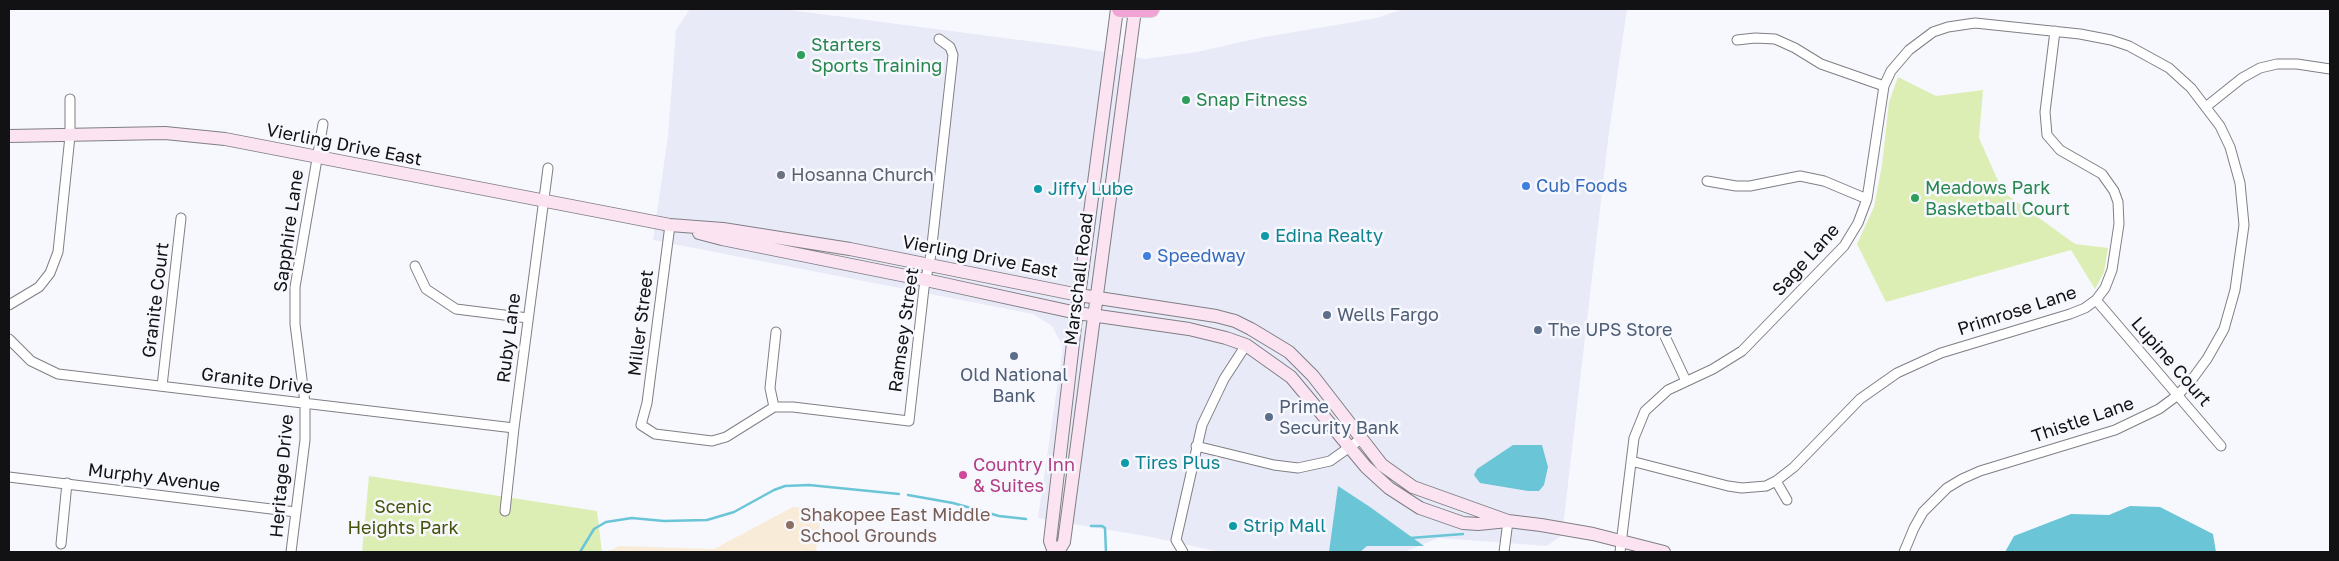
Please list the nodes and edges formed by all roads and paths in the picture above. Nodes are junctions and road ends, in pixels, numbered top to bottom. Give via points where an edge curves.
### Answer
1 (1127, 9) edge
2 (1152, 9) edge
3 (2055, 32) junction
4 (939, 39) dead end
5 (1737, 40) dead end
6 (2330, 69) edge
7 (1884, 86) junction
8 (70, 99) dead end
9 (2207, 106) junction
10 (324, 124) dead end
11 (9, 136) edge
12 (70, 136) junction
13 (316, 157) junction
14 (548, 168) dead end
15 (1707, 181) dead end
16 (1867, 199) junction
17 (543, 201) junction
18 (181, 218) dead end
19 (670, 225) junction
20 (929, 264) junction
21 (415, 266) dead end
22 (926, 280) junction
23 (1079, 295) junction
24 (1096, 298) junction
25 (2096, 300) junction
26 (9, 305) edge
27 (1077, 313) junction
28 (1094, 316) junction
29 (528, 318) junction
30 (1251, 329) junction
31 (1662, 330) dead end
32 (776, 332) dead end
33 (1202, 332) junction
34 (9, 339) edge
35 (1246, 345) junction
36 (1686, 381) junction
37 (162, 386) junction
38 (2178, 395) junction
39 (304, 404) junction
40 (774, 407) junction
41 (514, 428) junction
42 (1361, 439) junction
43 (1196, 446) junction
44 (2220, 446) dead end
45 (1350, 447) junction
46 (1631, 461) junction
47 (9, 477) edge
48 (1776, 481) junction
49 (67, 484) junction
50 (1787, 500) dead end
51 (296, 512) junction
52 (505, 512) dead end
53 (1508, 521) junction
54 (61, 544) dead end
55 (1621, 547) edge
56 (291, 552) edge
57 (1056, 552) edge
58 (1184, 552) edge
59 (1504, 552) edge
60 (1664, 552) edge
61 (1904, 552) edge

1 - 2 highway
1 - 23 street, Marschall Road
1 - 24 street, Marschall Road
3 - 7 street, Sage Lane via 1975,23 1948,27 1934,32 1908,50
3 - 9 street, Thistle Lane via 2112,40 2142,52 2181,78
3 - 25 street, Primrose Lane via 2045,112 2047,135 2060,150 2102,174 2118,202 2112,270
4 - 20 street, Ramsey Street via 950,47 952,55
5 - 7 street via 1775,39 1821,64
6 - 9 street via 2296,64 2260,68
7 - 16 street, Sage Lane
8 - 12 street
9 - 38 street, Thistle Lane via 2230,147 2240,183 2242,248 2236,290 2224,328 2207,359
10 - 13 street, Sapphire Lane
11 - 12 street, Vierling Drive East
12 - 13 street, Vierling Drive East via 165,133 225,139
12 - 26 street via 58,252 50,273 39,287
13 - 17 street, Vierling Drive East
13 - 39 street, Sapphire Lane via 295,287 295,324
14 - 17 street, Ruby Lane
15 - 16 street via 1750,186 1800,176 1824,181
16 - 36 street, Sage Lane via 1844,246 1754,340 1728,360
17 - 19 street, Vierling Drive East
17 - 29 street, Ruby Lane
18 - 37 street, Granite Court
19 - 20 street, Vierling Drive East via 723,229
19 - 22 street, Vierling Drive East via 722,239
19 - 40 street, Miller Street via 647,403 641,425 655,434 712,441 726,437
20 - 22 street, Ramsey Street
20 - 23 street, Vierling Drive East
21 - 29 street via 426,289 456,309
22 - 27 street, Vierling Drive East
22 - 40 street, Ramsey Street via 909,422
23 - 24 street, Vierling Drive East
23 - 27 street, Marschall Road
24 - 28 street, Marschall Road
24 - 30 street, Vierling Drive East via 1197,312 1235,321
25 - 38 street, Lupine Court
25 - 48 street, Primrose Lane via 2070,314 1941,353 1897,373 1860,399 1794,467
27 - 28 street, Vierling Drive East
27 - 57 street, Marschall Road via 1050,541
28 - 33 street, Vierling Drive East
28 - 57 street, Marschall Road via 1064,542
29 - 41 street, Ruby Lane
30 - 33 street via 1243,333
30 - 42 street, Vierling Drive East via 1289,352 1304,367
31 - 36 street
32 - 40 street via 770,388
33 - 35 street, Vierling Drive East
34 - 37 street, Granite Drive via 31,361 58,374
35 - 43 street via 1220,387
35 - 45 street, Vierling Drive East via 1291,377
36 - 46 street, Sage Lane via 1662,395 1645,411 1634,438
37 - 39 street, Granite Drive
38 - 44 street, Lupine Court
38 - 61 street, Thistle Lane via 2115,430 1962,479 1947,488 1923,512
39 - 41 street, Granite Drive
39 - 51 street, Heritage Drive via 305,440
41 - 52 street, Ruby Lane
42 - 45 street
42 - 53 street, Vierling Drive East via 1382,465 1414,487
43 - 45 street via 1298,468 1330,460
43 - 58 street via 1176,540
45 - 53 street, Vierling Drive East via 1389,488 1420,508 1462,523
46 - 48 street, Primrose Lane via 1742,488 1761,487
46 - 55 street, Sage Lane
47 - 49 street, Murphy Avenue
48 - 50 street
49 - 51 street, Murphy Avenue
49 - 54 street
51 - 56 street, Heritage Drive
53 - 55 street, Vierling Drive East via 1593,534
53 - 59 street
55 - 60 street, Vierling Drive East

